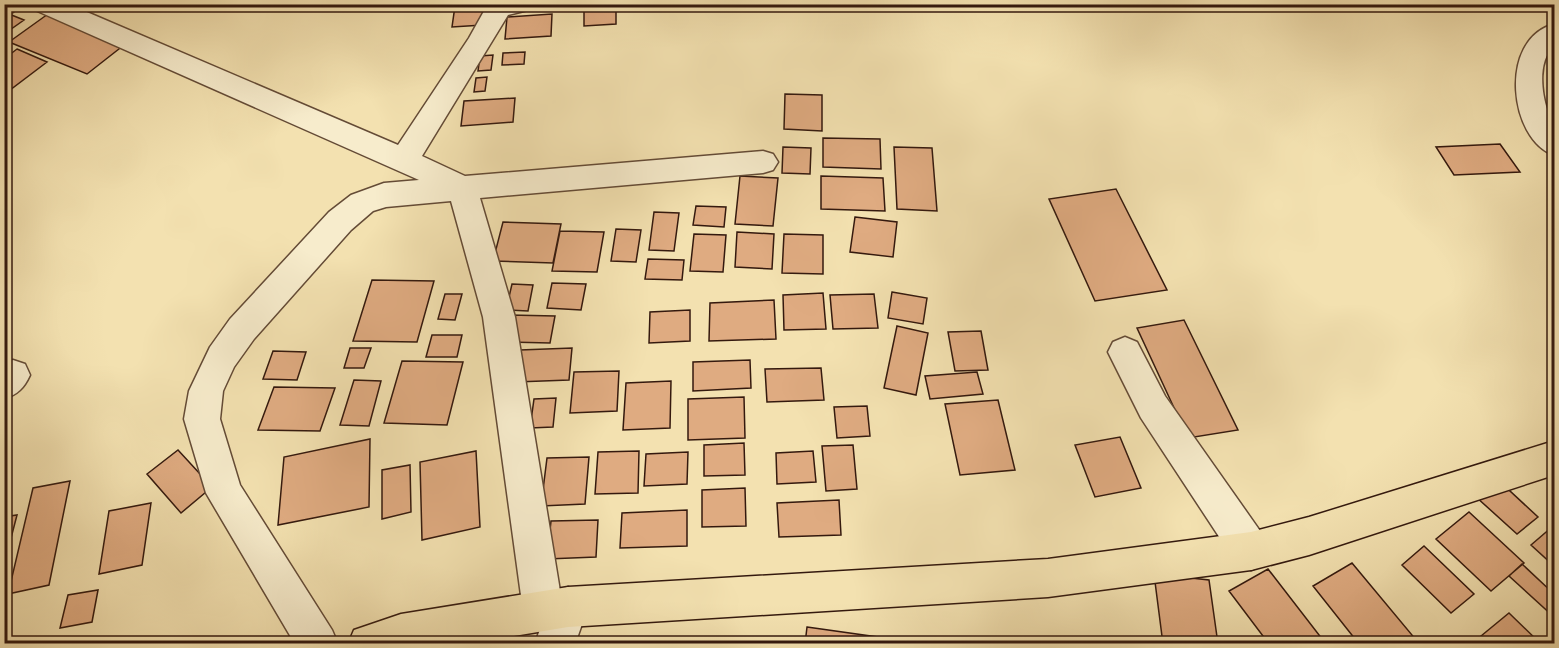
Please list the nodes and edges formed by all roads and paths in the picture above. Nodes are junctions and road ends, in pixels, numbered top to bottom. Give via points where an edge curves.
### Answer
1 (44, 4) edge
2 (506, 6) edge
3 (1554, 33) edge
4 (1554, 144) edge
5 (404, 160) junction
6 (763, 162) dead end
7 (462, 188) junction
8 (1125, 352) dead end
9 (1554, 458) edge
10 (1251, 551) junction
11 (556, 620) edge
12 (318, 644) edge
13 (368, 644) edge

1 - 5 street
2 - 5 street
3 - 4 street via 1537,47 1529,72 1530,102
5 - 7 street
6 - 7 street
7 - 11 street via 499,317 514,430
7 - 12 street via 384,195 362,203 340,221 242,329 222,357 206,391 202,420 224,493
8 - 10 street via 1153,408
9 - 10 highway
10 - 11 highway via 1048,578
11 - 13 highway via 401,634

